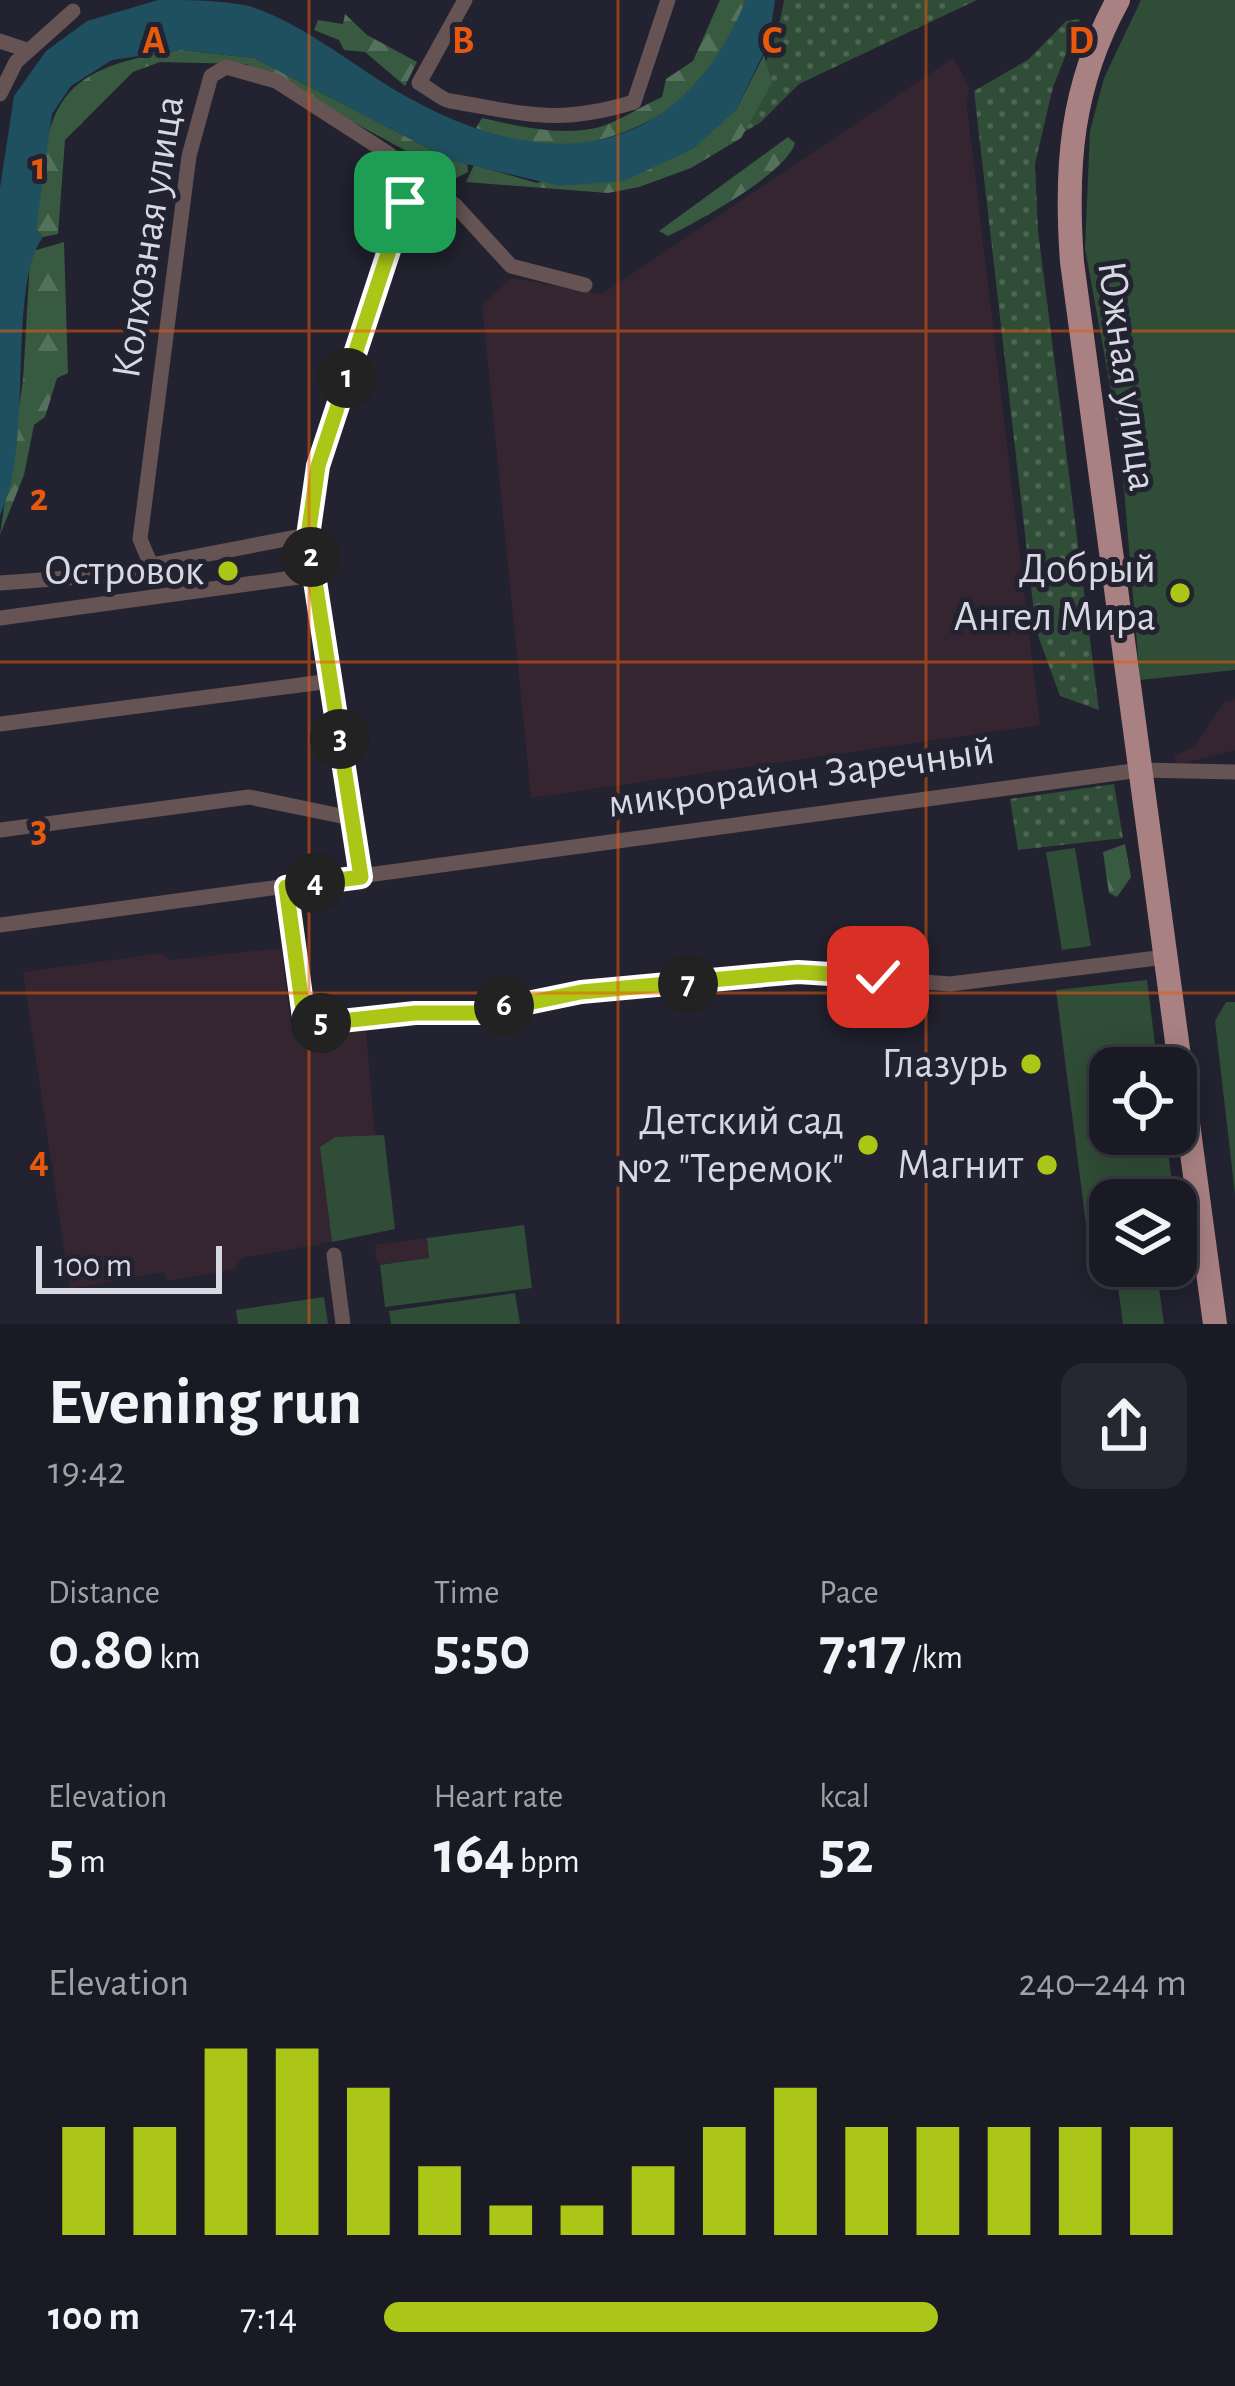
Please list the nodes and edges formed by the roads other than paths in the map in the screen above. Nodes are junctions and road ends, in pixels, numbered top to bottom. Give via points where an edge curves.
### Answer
1 (465, 0) edge
2 (668, 0) edge
3 (1118, 0) edge
4 (74, 11) dead end
5 (0, 40) edge
6 (27, 50) junction
7 (0, 94) edge
8 (417, 176) junction
9 (585, 285) dead end
10 (308, 536) junction
11 (151, 566) junction
12 (314, 574) junction
13 (0, 583) edge
14 (0, 618) edge
15 (331, 680) junction
16 (0, 724) edge
17 (1140, 770) junction
18 (1235, 772) edge
19 (351, 818) junction
20 (0, 830) edge
21 (361, 877) junction
22 (286, 887) junction
23 (0, 926) edge
24 (1165, 957) junction
25 (334, 1255) dead end
26 (1212, 1320) edge
27 (343, 1324) edge

1 - 2 street via 419,83 449,101 526,117 584,117 634,102
3 - 17 main road, Южная улица via 1076,104 1067,190
4 - 6 street
5 - 6 street
6 - 7 street
8 - 9 street, Колхозная улица via 511,266
8 - 10 street via 318,466
8 - 11 street, Колхозная улица via 276,81 226,67 211,76 189,156 140,539
10 - 11 street
10 - 12 street
11 - 13 street
12 - 14 street
12 - 15 street
15 - 16 street
15 - 19 street
17 - 18 street, микрорайон Заречный
17 - 21 street, микрорайон Заречный
17 - 24 main road
19 - 20 street via 249,797
19 - 21 street
21 - 22 street, микрорайон Заречный
22 - 23 street, микрорайон Заречный
22 - 24 street via 305,1025 479,1013 581,992 798,972 950,984
24 - 26 main road
25 - 27 street

